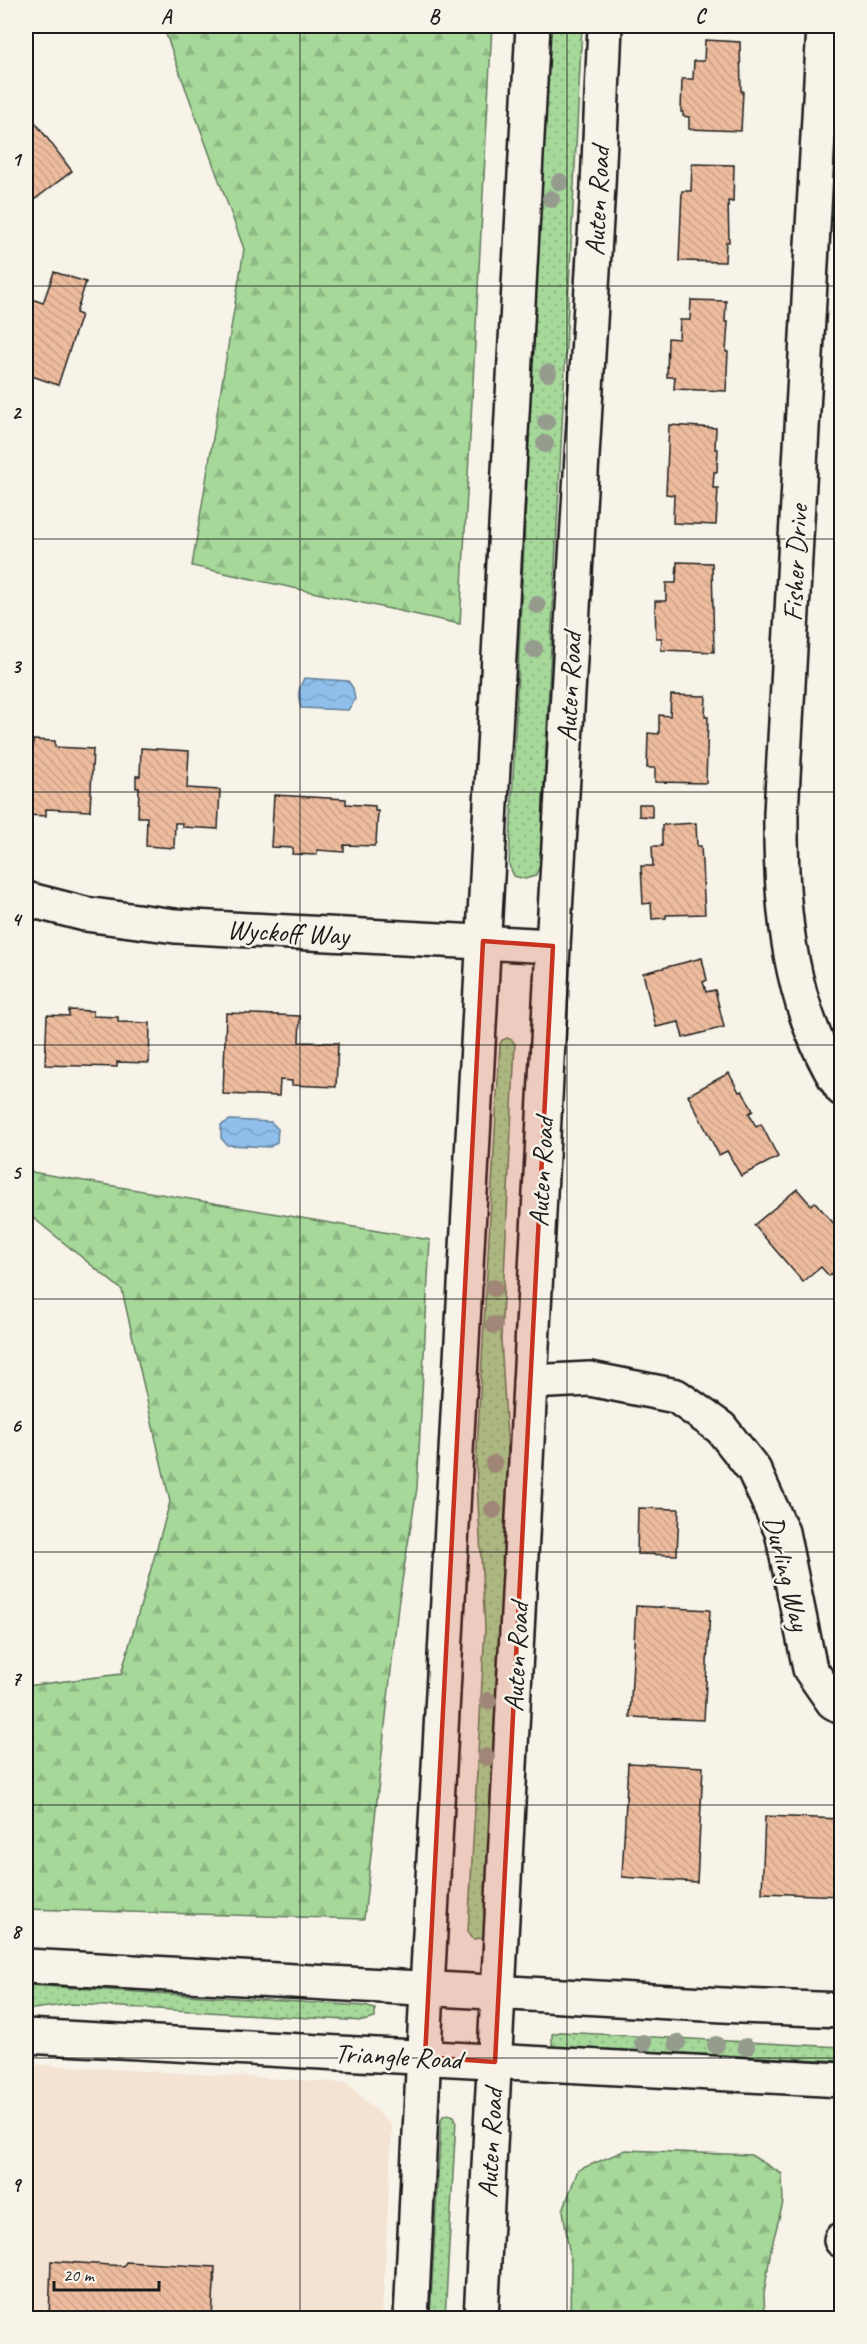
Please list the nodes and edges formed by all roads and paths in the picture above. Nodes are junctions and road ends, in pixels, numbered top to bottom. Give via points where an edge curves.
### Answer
1 (533, 26) edge
2 (605, 26) edge
3 (824, 26) edge
4 (26, 899) edge
5 (483, 941) junction
6 (553, 946) junction
7 (842, 1089) edge
8 (530, 1382) junction
9 (842, 1707) edge
10 (26, 1966) edge
11 (427, 1989) junction
12 (499, 1992) junction
13 (842, 2010) edge
14 (26, 2036) edge
15 (425, 2057) junction
16 (495, 2062) junction
17 (842, 2080) edge
18 (411, 2319) edge
19 (482, 2319) edge

1 - 5 street
2 - 6 street, Auten Road
3 - 7 street, Fisher Drive via 781,861 786,935 808,1019 828,1068
4 - 5 street, Wyckoff Way via 85,914 175,926
5 - 6 street, Wyckoff Way
5 - 11 street
6 - 8 street, Auten Road
8 - 9 street, Durling Way via 591,1379 676,1396 722,1428 754,1470 782,1532 810,1669 833,1702
8 - 12 street, Auten Road
10 - 11 street
11 - 12 street
11 - 15 street
12 - 13 street
12 - 16 street, Auten Road
14 - 15 street, Triangle Road
15 - 16 street, Triangle Road
15 - 18 street
16 - 17 street, Triangle Road
16 - 19 street, Auten Road

